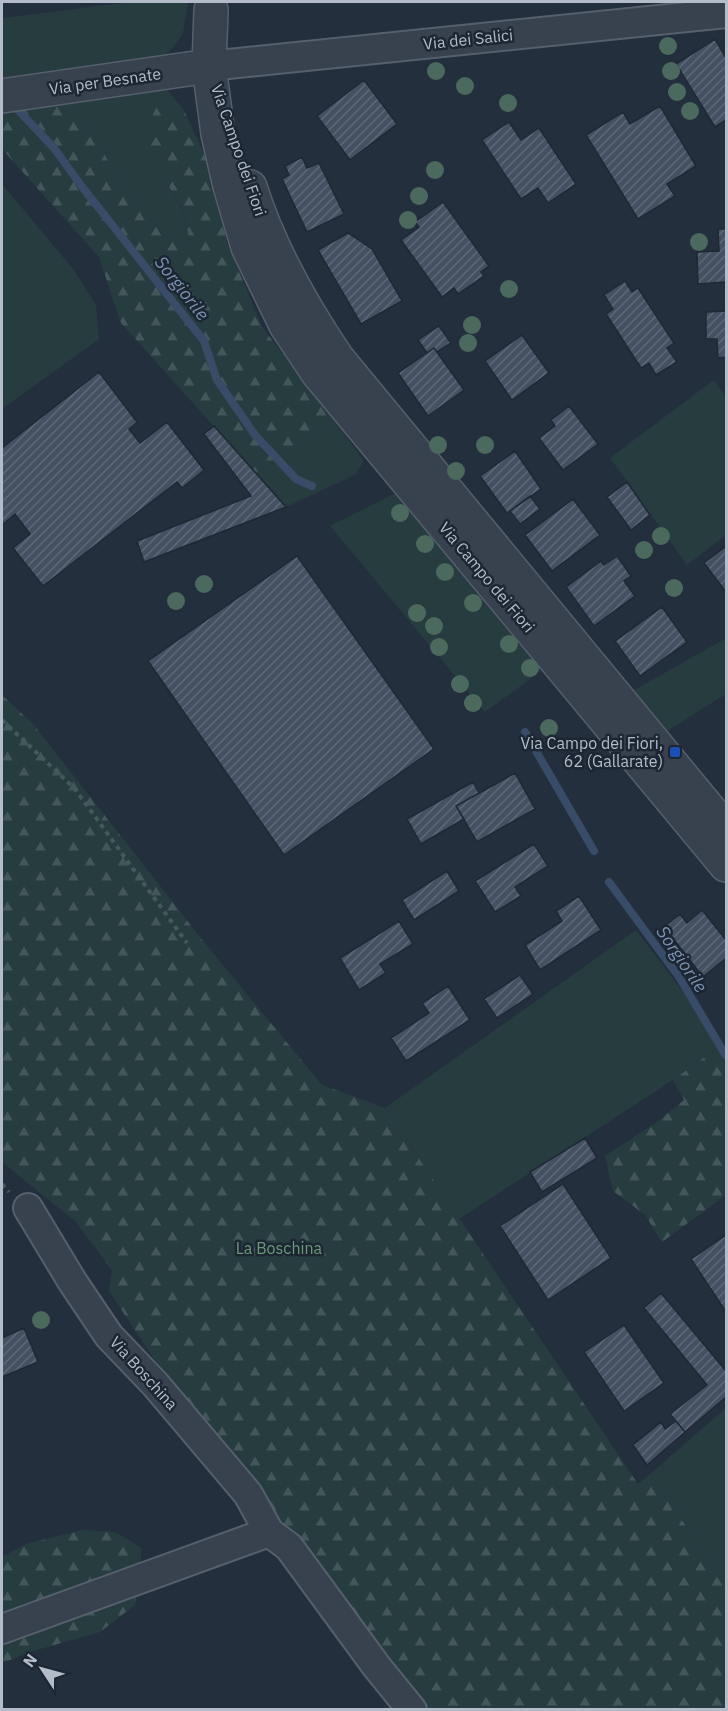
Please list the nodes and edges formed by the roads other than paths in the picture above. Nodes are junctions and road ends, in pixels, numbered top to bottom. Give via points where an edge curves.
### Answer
1 (211, 10) dead end
2 (726, 13) edge
3 (209, 66) junction
4 (2, 96) edge
5 (726, 830) edge
6 (726, 865) edge
7 (28, 1208) dead end
8 (269, 1532) junction
9 (2, 1629) edge
10 (412, 1710) edge

1 - 3 street
2 - 3 street, Via dei Salici
3 - 4 street, Via per Besnate
3 - 5 street, Via Campo dei Fiori via 270,238 307,313 337,358
3 - 6 street, Via Campo dei Fiori via 218,134 248,247 286,325 318,373
7 - 8 street, Via Boschina via 109,1336 248,1494
8 - 9 street
8 - 10 street, Via Boschina via 289,1547

